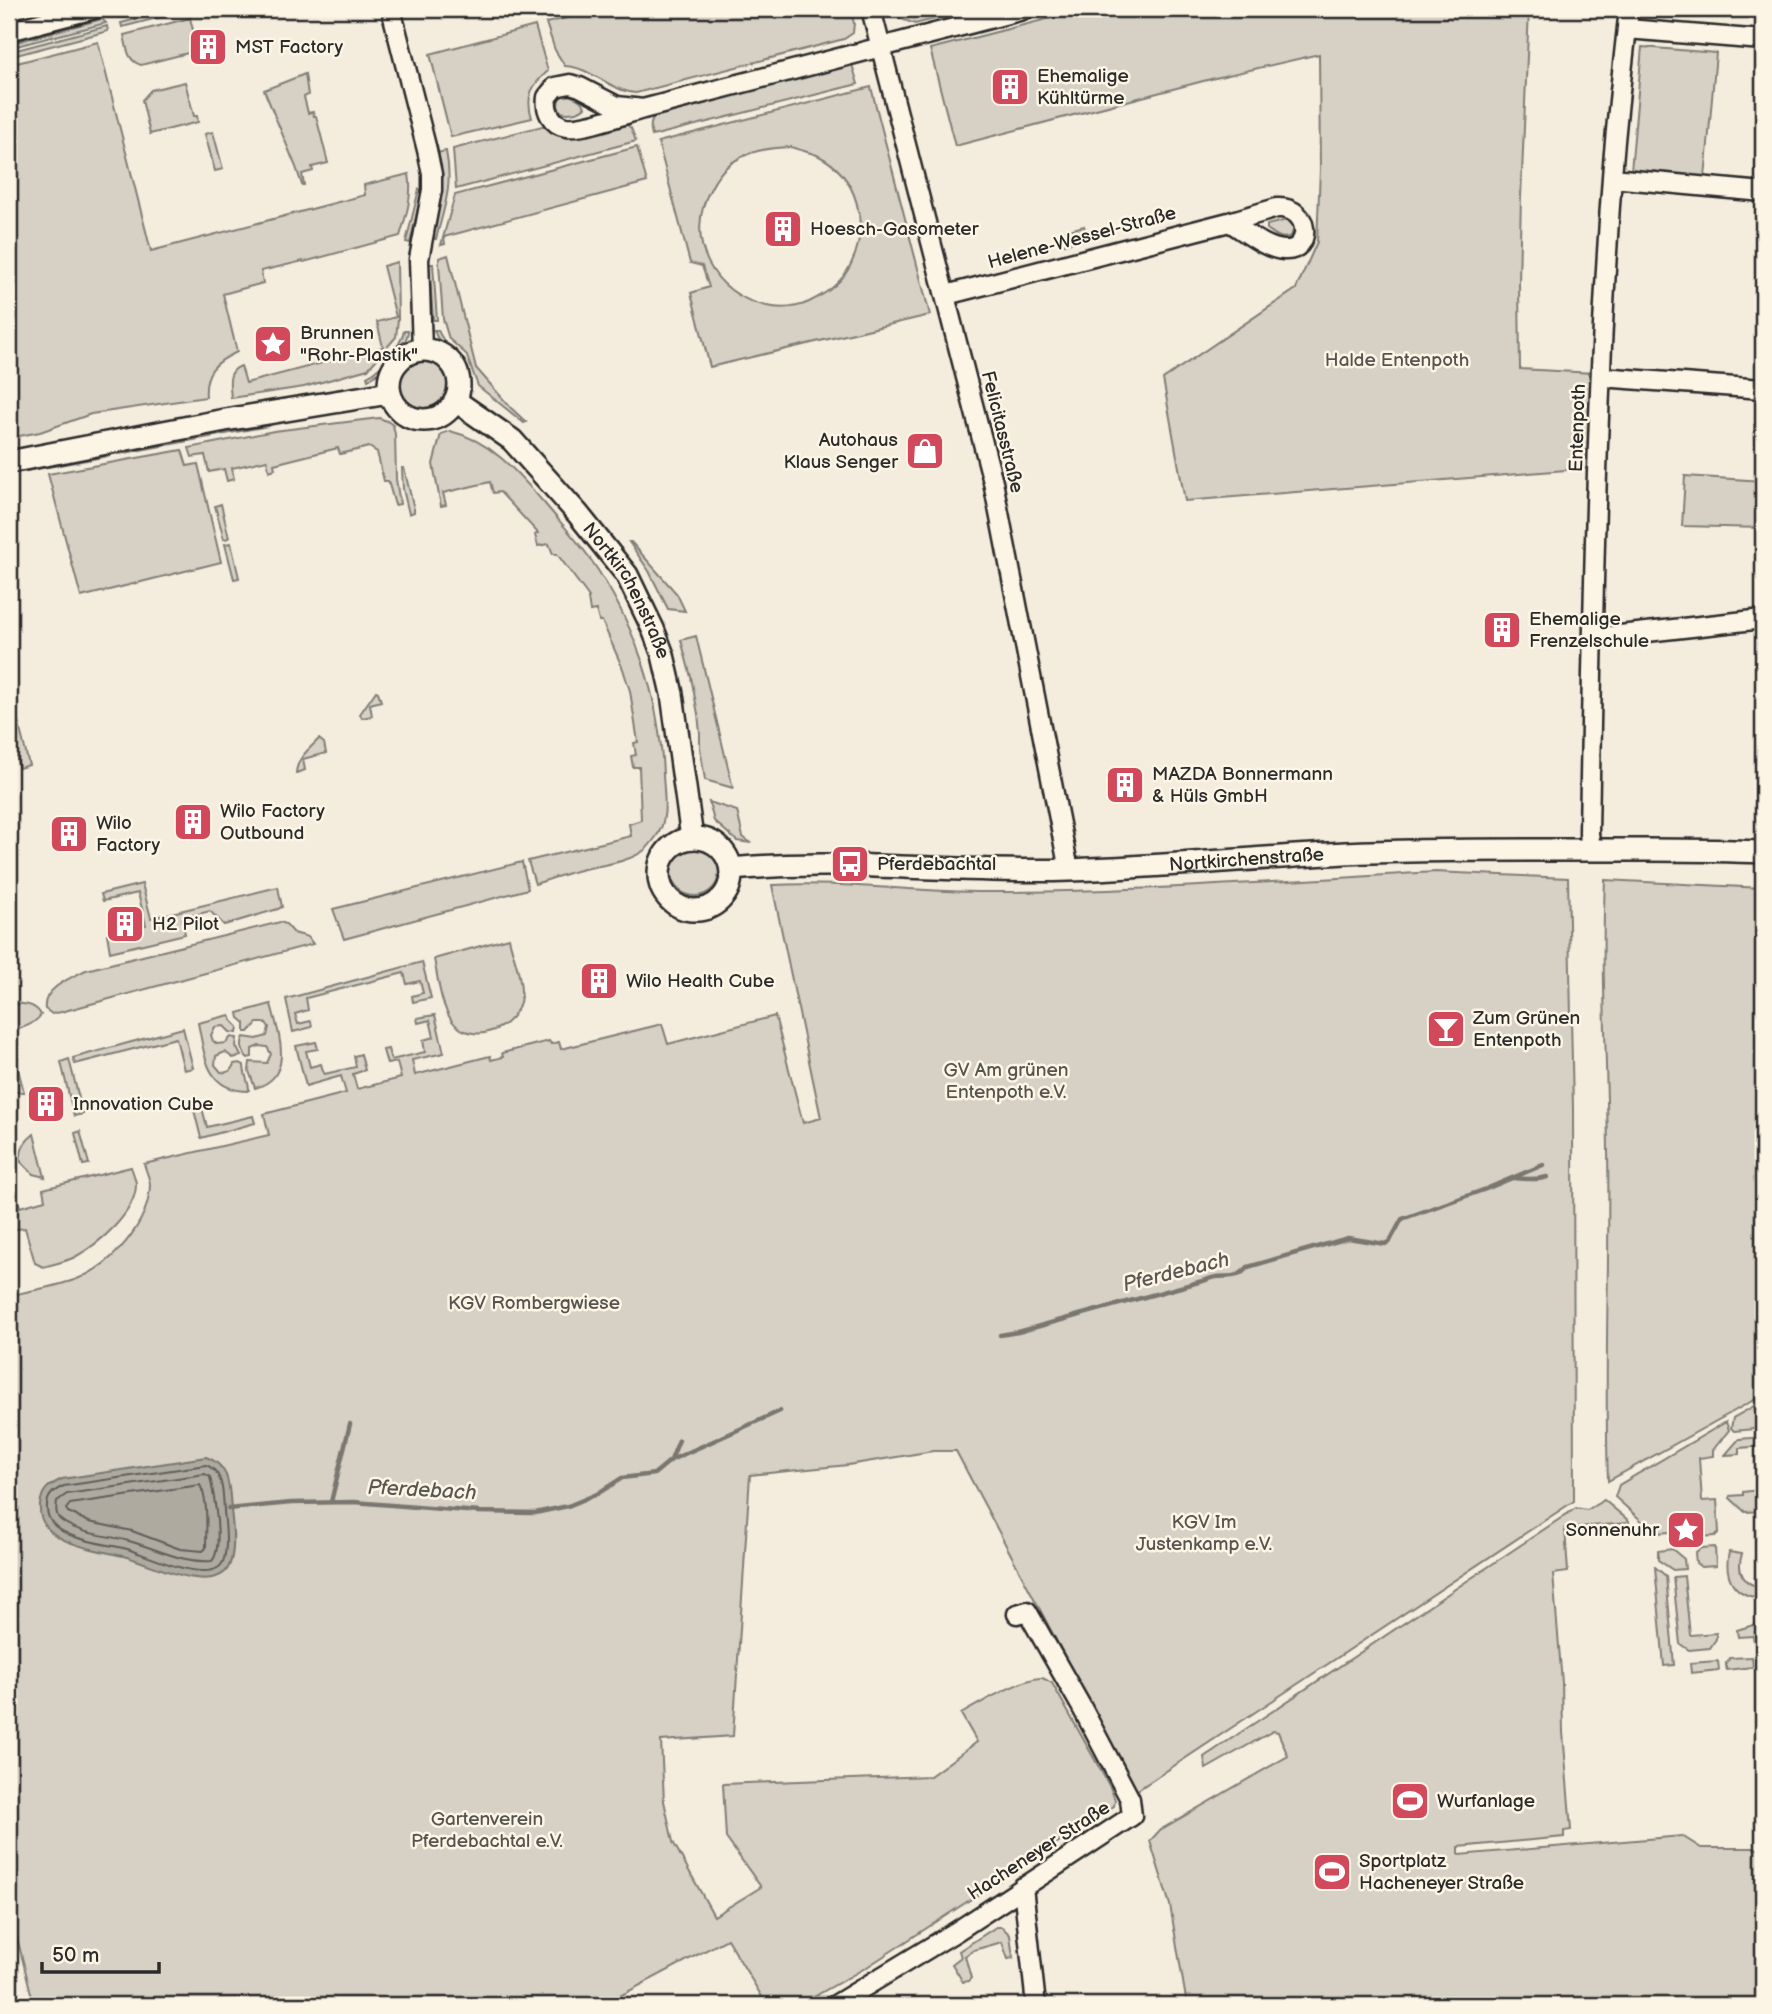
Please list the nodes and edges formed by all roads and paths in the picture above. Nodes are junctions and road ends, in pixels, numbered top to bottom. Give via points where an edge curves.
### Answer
1 (94, 9) edge
2 (391, 9) edge
3 (871, 9) edge
4 (1027, 9) edge
5 (1629, 9) edge
6 (1627, 29) junction
7 (9, 31) edge
8 (1763, 40) edge
9 (881, 47) junction
10 (643, 109) junction
11 (1612, 178) junction
12 (1763, 192) edge
13 (1229, 222) dead end
14 (946, 295) junction
15 (422, 350) junction
16 (1601, 377) junction
17 (1763, 389) edge
18 (389, 393) junction
19 (456, 401) junction
20 (9, 462) edge
21 (1763, 619) edge
22 (1593, 638) junction
23 (692, 838) junction
24 (1591, 850) junction
25 (1763, 852) edge
26 (731, 869) junction
27 (1069, 870) junction
28 (1017, 1614) dead end
29 (1023, 1887) junction
30 (835, 2005) edge
31 (1036, 2005) edge

1 - 7 street
2 - 15 street via 432,174 419,259
3 - 9 street, Felicitasstraße
4 - 9 street
5 - 6 street, Entenpoth
6 - 8 street
6 - 11 street, Entenpoth
9 - 10 street
9 - 14 street, Felicitasstraße
10 - 10 street via 618,106 570,84 555,87 546,104 550,117 566,127
11 - 12 street
11 - 16 street, Entenpoth
13 - 14 street, Helene-Wessel-Straße
14 - 27 street, Felicitasstraße via 993,482
15 - 18 main road via 396,364 390,373
15 - 19 main road via 450,362 459,380
16 - 17 street
16 - 22 street, Entenpoth
18 - 19 main road via 400,412 419,421 441,417
18 - 20 main road
19 - 23 main road, Nortkirchenstraße via 512,440 627,575 666,668
21 - 22 street
22 - 24 street, Entenpoth
23 - 26 main road via 719,848
23 - 26 main road via 673,846 662,862 660,880 674,903 692,909 710,907 730,885
24 - 25 main road, Nortkirchenstraße
24 - 27 main road, Nortkirchenstraße via 1434,850
26 - 27 main road, Nortkirchenstraße via 850,864 965,871
28 - 29 street, Hacheneyer Straße via 1027,1611 1130,1799 1132,1816
29 - 30 street, Hacheneyer Straße
29 - 31 street

